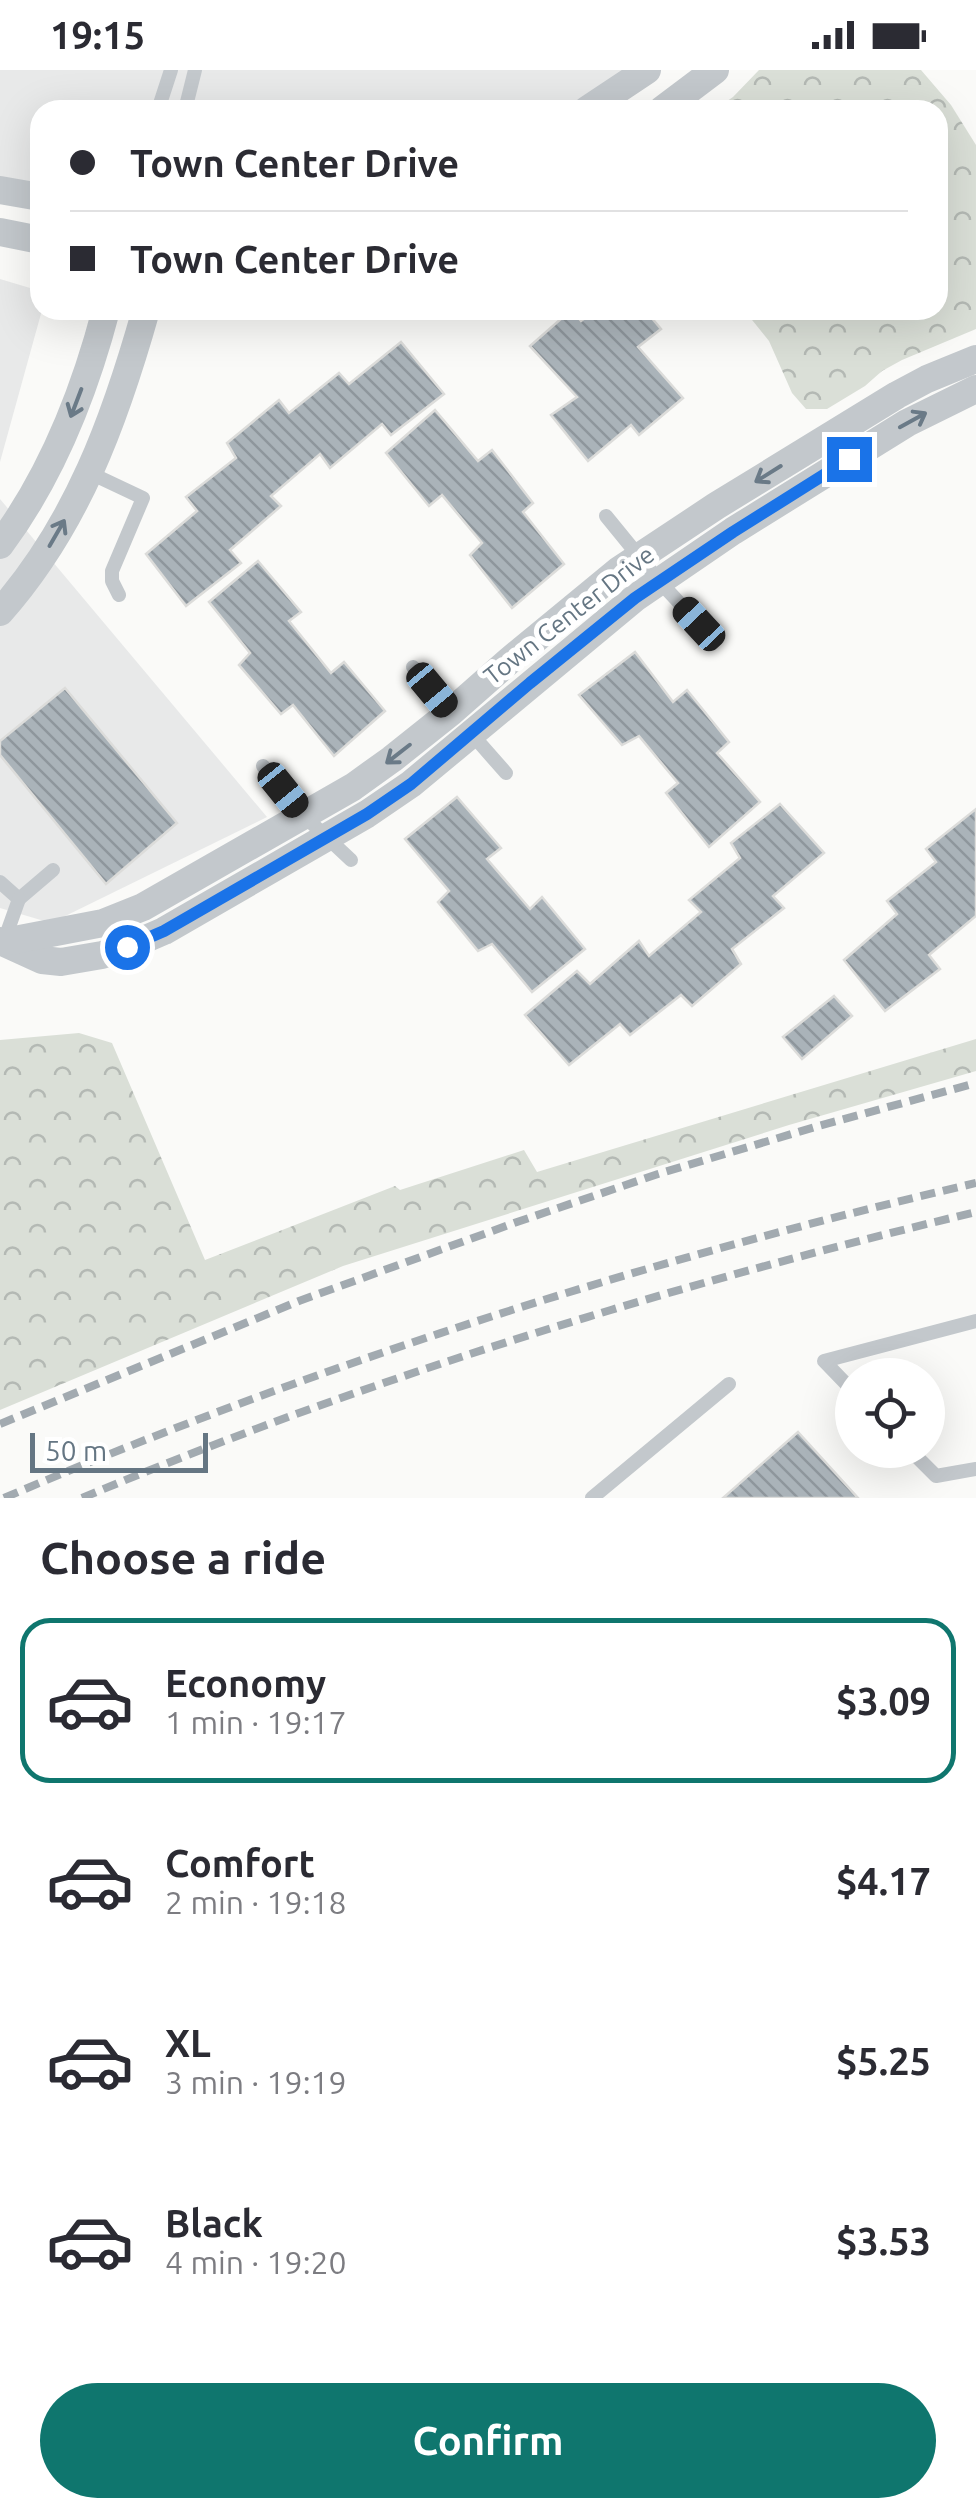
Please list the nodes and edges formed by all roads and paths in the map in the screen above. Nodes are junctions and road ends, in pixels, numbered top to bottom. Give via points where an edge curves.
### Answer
1 (171, 70) edge
2 (196, 70) edge
3 (648, 70) edge
4 (715, 70) edge
5 (161, 100) edge
6 (188, 100) edge
7 (602, 100) edge
8 (675, 100) edge
9 (0, 190) edge
10 (30, 195) edge
11 (0, 232) edge
12 (30, 238) edge
13 (103, 320) edge
14 (143, 320) edge
15 (976, 360) edge
16 (976, 389) edge
17 (90, 473) junction
18 (606, 516) dead end
19 (0, 544) edge
20 (640, 557) junction
21 (659, 581) junction
22 (119, 595) dead end
23 (0, 612) edge
24 (699, 624) dead end
25 (413, 667) dead end
26 (451, 712) junction
27 (472, 734) junction
28 (263, 766) dead end
29 (506, 773) dead end
30 (304, 815) junction
31 (325, 838) junction
32 (351, 860) dead end
33 (53, 870) dead end
34 (1, 886) edge
35 (19, 899) junction
36 (2, 941) edge
37 (976, 1321) edge
38 (835, 1372) edge
39 (729, 1384) dead end
40 (928, 1468) edge
41 (976, 1469) edge
42 (592, 1498) edge

1 - 5 lane
2 - 6 lane
3 - 7 street
4 - 8 street
9 - 10 street
11 - 12 street
13 -> 19 street via 52,461
14 - 17 street
15 -> 20 street, Town Center Drive via 897,395
21 -> 16 street, Town Center Drive via 907,422
17 - 22 lane via 143,498 112,571
23 -> 17 street via 41,560
18 - 20 lane
20 - 21 lane
20 - 26 street, Town Center Drive
21 - 24 lane
21 - 27 street, Town Center Drive
25 - 26 lane
26 - 27 lane
26 -> 30 street, Town Center Drive
27 - 29 lane
27 - 31 street, Town Center Drive via 411,784
28 - 30 lane
30 - 31 lane
30 - 36 street, Town Center Drive via 143,908 103,923
31 - 32 lane
31 - 36 street, Town Center Drive via 164,931 102,955 42,960
33 - 35 lane
34 - 35 lane
35 - 36 lane
37 - 38 lane via 824,1360
39 - 42 lane
40 - 41 lane via 936,1476

